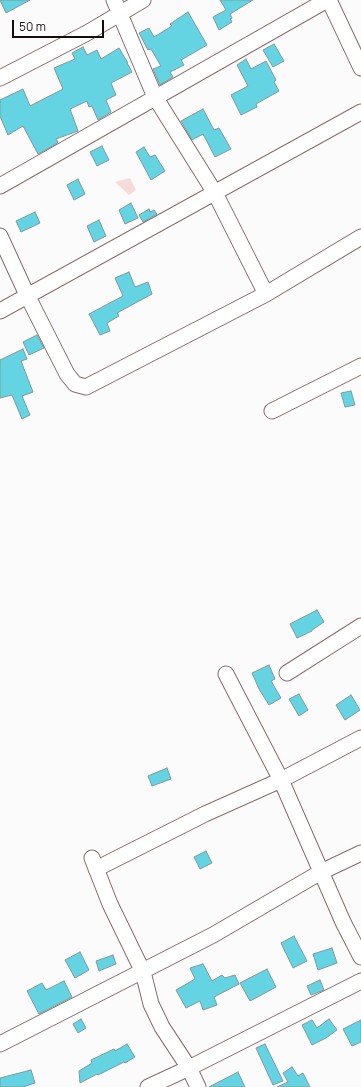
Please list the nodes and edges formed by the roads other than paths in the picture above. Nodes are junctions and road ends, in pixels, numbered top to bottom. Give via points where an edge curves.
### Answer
1 (143, 0) edge
2 (328, 0) edge
3 (118, 7) edge
4 (361, 68) edge
5 (0, 78) edge
6 (154, 97) junction
7 (361, 112) edge
8 (0, 186) edge
9 (215, 192) junction
10 (0, 236) edge
11 (361, 237) edge
12 (266, 294) junction
13 (27, 295) junction
14 (0, 310) edge
15 (361, 366) edge
16 (272, 411) dead end
17 (361, 626) edge
18 (287, 673) dead end
19 (226, 674) dead end
20 (361, 738) edge
21 (281, 780) junction
22 (361, 853) edge
23 (321, 872) junction
24 (361, 957) edge
25 (143, 972) junction
26 (361, 981) edge
27 (0, 1044) edge
28 (189, 1068) junction
29 (148, 1087) edge
30 (198, 1087) edge

1 - 3 street
2 - 4 street
2 - 6 street
3 - 5 street via 87,33
3 - 6 street
6 - 8 street
6 - 9 street
7 - 9 street
9 - 12 street
9 - 13 street
10 - 13 street
11 - 12 street
12 - 13 street via 86,387 75,384 67,374
13 - 14 street
15 - 16 street
17 - 18 street
19 - 21 street
20 - 21 street
21 - 23 street
21 - 25 street via 94,864
22 - 23 street
23 - 24 street
23 - 25 street via 213,935
25 - 27 street
25 - 28 street via 151,1004 162,1027
26 - 28 street
28 - 29 street
28 - 30 street

